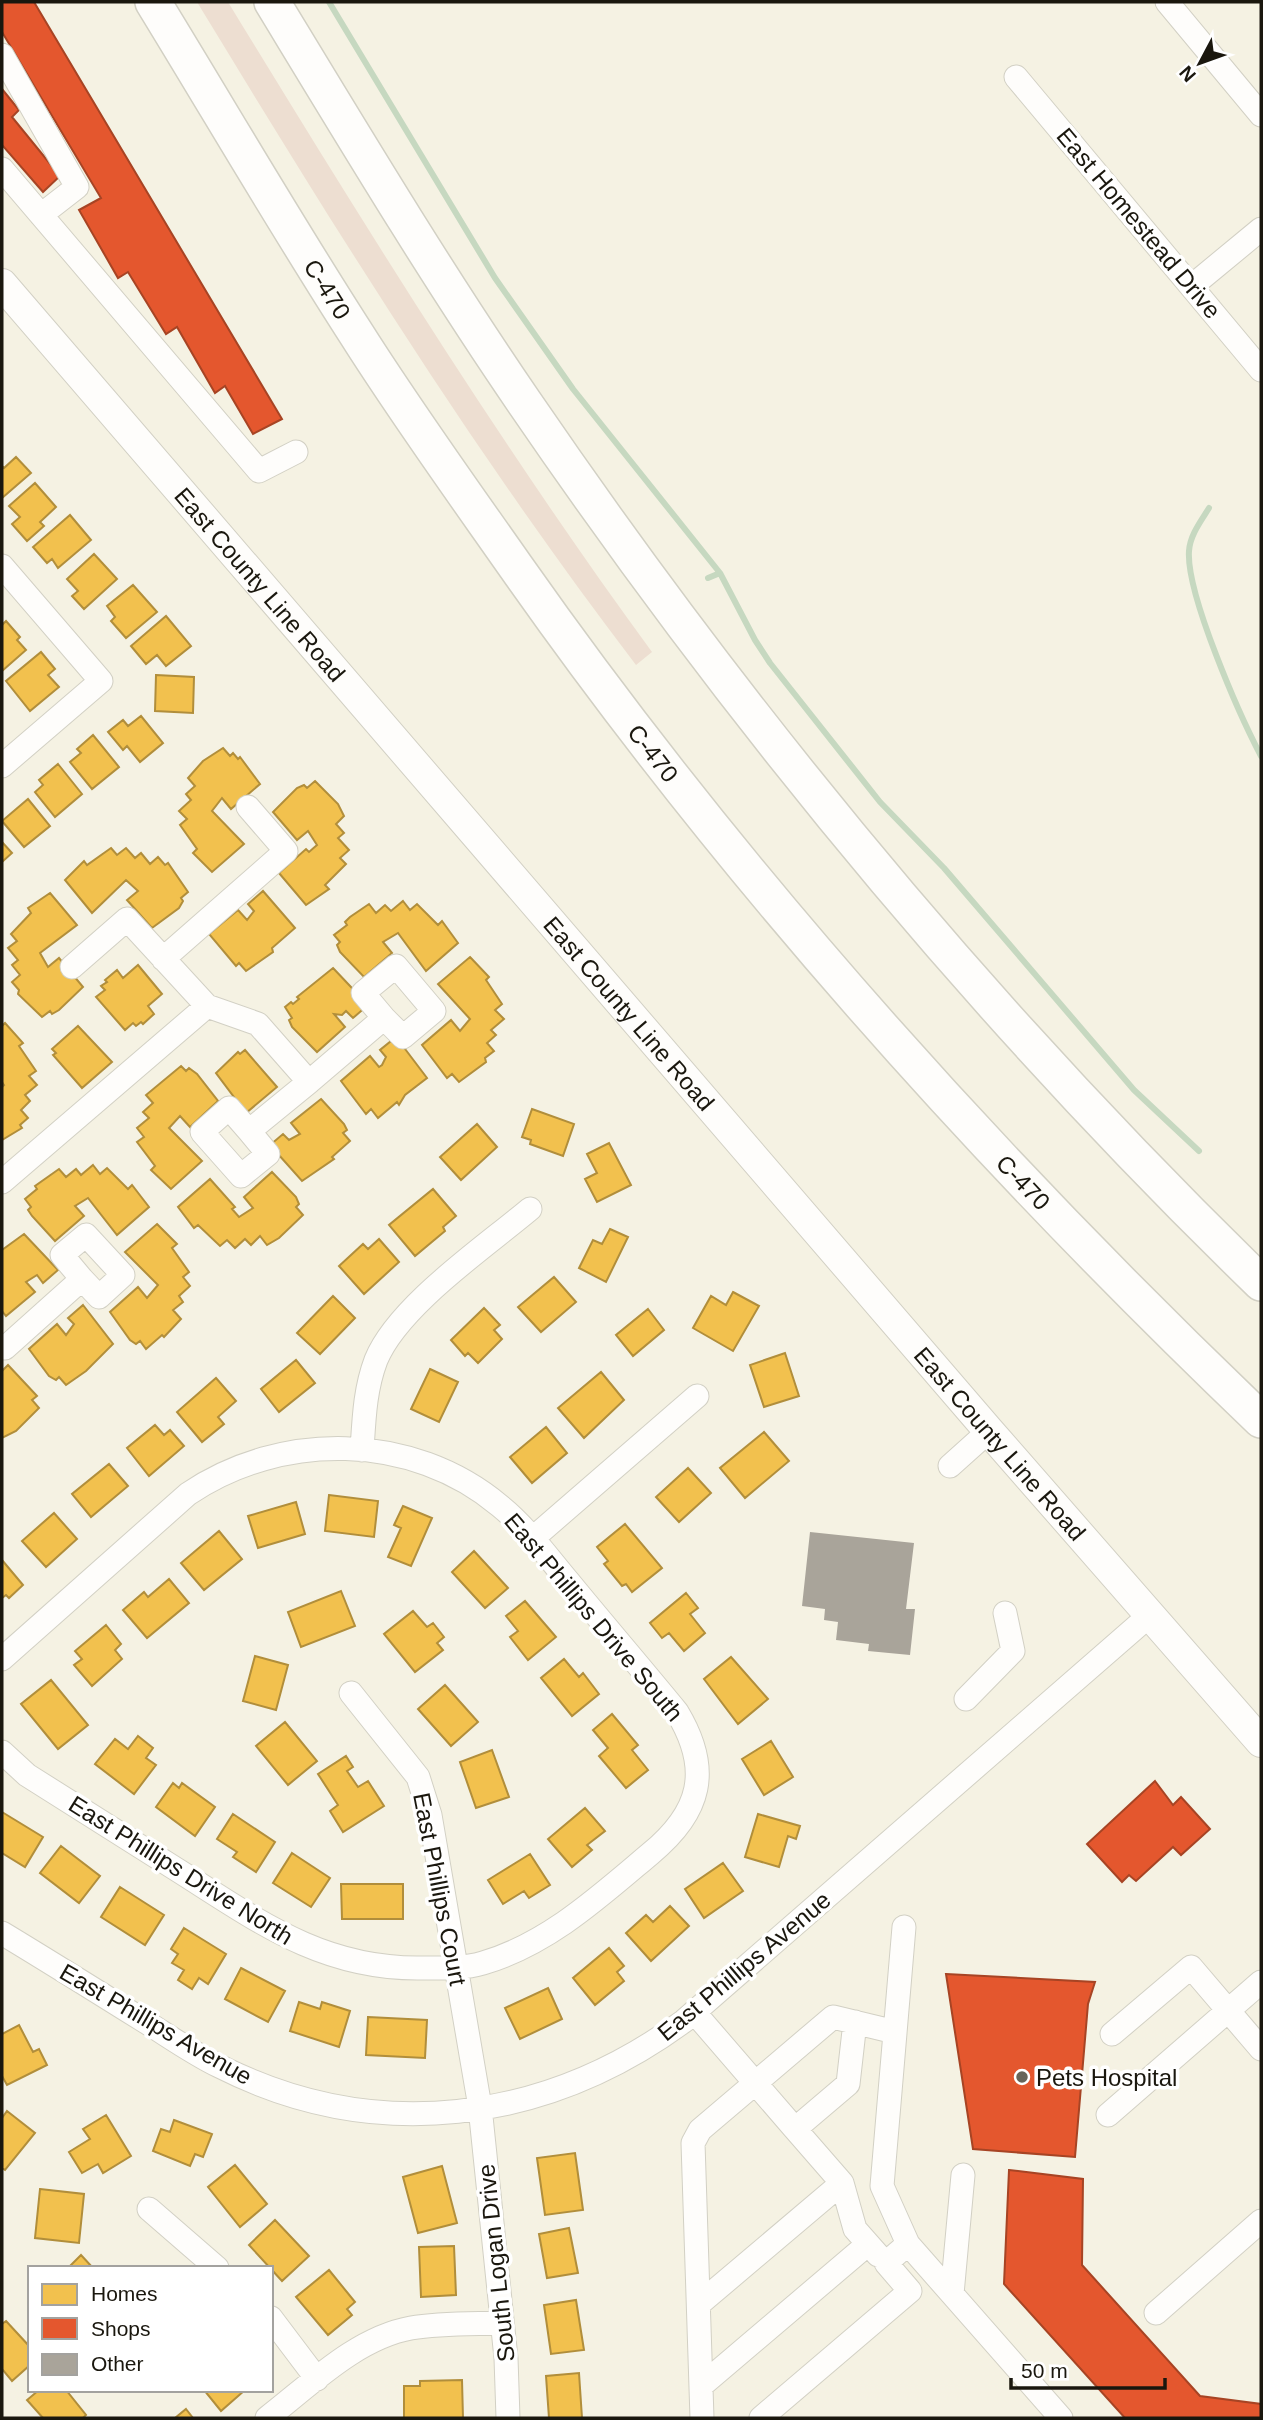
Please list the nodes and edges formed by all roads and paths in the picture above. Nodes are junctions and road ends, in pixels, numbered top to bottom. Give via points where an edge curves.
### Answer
1 (153, 2) edge
2 (272, 2) edge
3 (1167, 2) edge
4 (2, 55) edge
5 (1016, 76) dead end
6 (1261, 115) edge
7 (2, 169) edge
8 (41, 215) junction
9 (1261, 229) edge
10 (2, 284) edge
11 (1192, 286) junction
12 (1261, 370) edge
13 (296, 452) dead end
14 (2, 565) edge
15 (2, 765) edge
16 (248, 807) dead end
17 (163, 959) junction
18 (72, 967) dead end
19 (207, 1006) junction
20 (384, 1018) dead end
21 (309, 1082) junction
22 (249, 1131) dead end
23 (1128, 1147) junction
24 (2, 1182) edge
25 (530, 1209) dead end
26 (1261, 1256) edge
27 (82, 1279) dead end
28 (1261, 1283) edge
29 (1163, 1325) junction
30 (3, 1348) edge
31 (697, 1395) dead end
32 (1261, 1420) edge
33 (989, 1431) junction
34 (1261, 1440) edge
35 (362, 1450) junction
36 (950, 1466) dead end
37 (533, 1539) junction
38 (1005, 1613) dead end
39 (1150, 1615) junction
40 (2, 1659) edge
41 (351, 1693) dead end
42 (967, 1699) dead end
43 (1261, 1742) edge
44 (2, 1752) edge
45 (904, 1927) dead end
46 (2, 1933) edge
47 (455, 1968) junction
48 (1261, 1982) edge
49 (1228, 2010) junction
50 (694, 2012) junction
51 (855, 2022) junction
52 (895, 2032) junction
53 (1112, 2035) dead end
54 (1261, 2049) edge
55 (755, 2083) junction
56 (480, 2107) junction
57 (1108, 2115) dead end
58 (796, 2129) junction
59 (963, 2175) dead end
60 (842, 2183) junction
61 (149, 2209) dead end
62 (1261, 2221) edge
63 (868, 2244) junction
64 (908, 2244) junction
65 (886, 2263) junction
66 (215, 2266) edge
67 (952, 2294) junction
68 (699, 2304) junction
69 (1156, 2313) dead end
70 (273, 2321) edge
71 (502, 2323) junction
72 (317, 2379) junction
73 (701, 2386) junction
74 (267, 2418) edge
75 (508, 2418) edge
76 (702, 2418) edge
77 (761, 2418) edge
78 (1061, 2418) edge

1 - 29 highway, C-470 via 357,336 517,569 620,708 752,876 884,1031
2 - 23 highway via 502,369 708,656 902,899
3 - 6 street
4 - 8 street via 77,187
5 - 11 street, East Homestead Drive
7 - 8 street
8 - 13 street via 259,471
9 - 11 street
10 - 33 main road, East County Line Road
11 - 12 street, East Homestead Drive
14 - 15 street via 101,681
16 - 17 street via 285,851
17 - 18 street via 127,919
17 - 19 street
19 - 21 street via 258,1024
19 - 24 street
20 - 21 street
21 - 22 street
23 - 26 highway via 1179,1175
23 - 28 highway
25 - 35 street via 417,1304 387,1338 364,1399
27 - 30 street
29 - 32 highway, C-470
29 - 34 highway via 1171,1350
31 - 37 street
33 - 36 street
33 - 39 main road, East County Line Road
35 - 37 street, East Phillips Drive South via 448,1472 501,1506
35 - 40 street, East Phillips Drive South via 309,1449 274,1455 212,1478 188,1494
37 - 47 street, East Phillips Drive South via 692,1735 697,1755 696,1789 684,1821 666,1841 581,1913 483,1963
38 - 42 street via 1013,1651
39 - 43 main road, East County Line Road
39 - 50 street, East Phillips Avenue
41 - 47 street, East Phillips Court via 418,1777 430,1815
44 - 47 street, East Phillips Drive North via 27,1775 279,1934 349,1962 384,1968
45 - 52 street
46 - 56 street, East Phillips Avenue via 218,2066 272,2090 343,2108 394,2114
47 - 56 street, East Phillips Court
48 - 49 street
49 - 53 street via 1191,1967
49 - 54 street
49 - 57 street
50 - 55 street
50 - 56 street, East Phillips Avenue via 615,2067 546,2094
51 - 52 street
51 - 55 street via 834,2017
51 - 58 street via 848,2084
52 - 64 street via 882,2186
55 - 58 street
55 - 68 street via 700,2130 693,2143
56 - 71 street, South Logan Drive
58 - 60 street
59 - 67 street
60 - 63 street via 855,2229
60 - 68 street
61 - 66 street
62 - 69 street
63 - 65 street
63 - 73 street
64 - 65 street
64 - 67 street
65 - 77 street via 910,2291
67 - 78 street
68 - 73 street
70 - 72 street
71 - 72 street via 412,2328 387,2334
71 - 75 street, South Logan Drive
72 - 74 street
73 - 76 street

